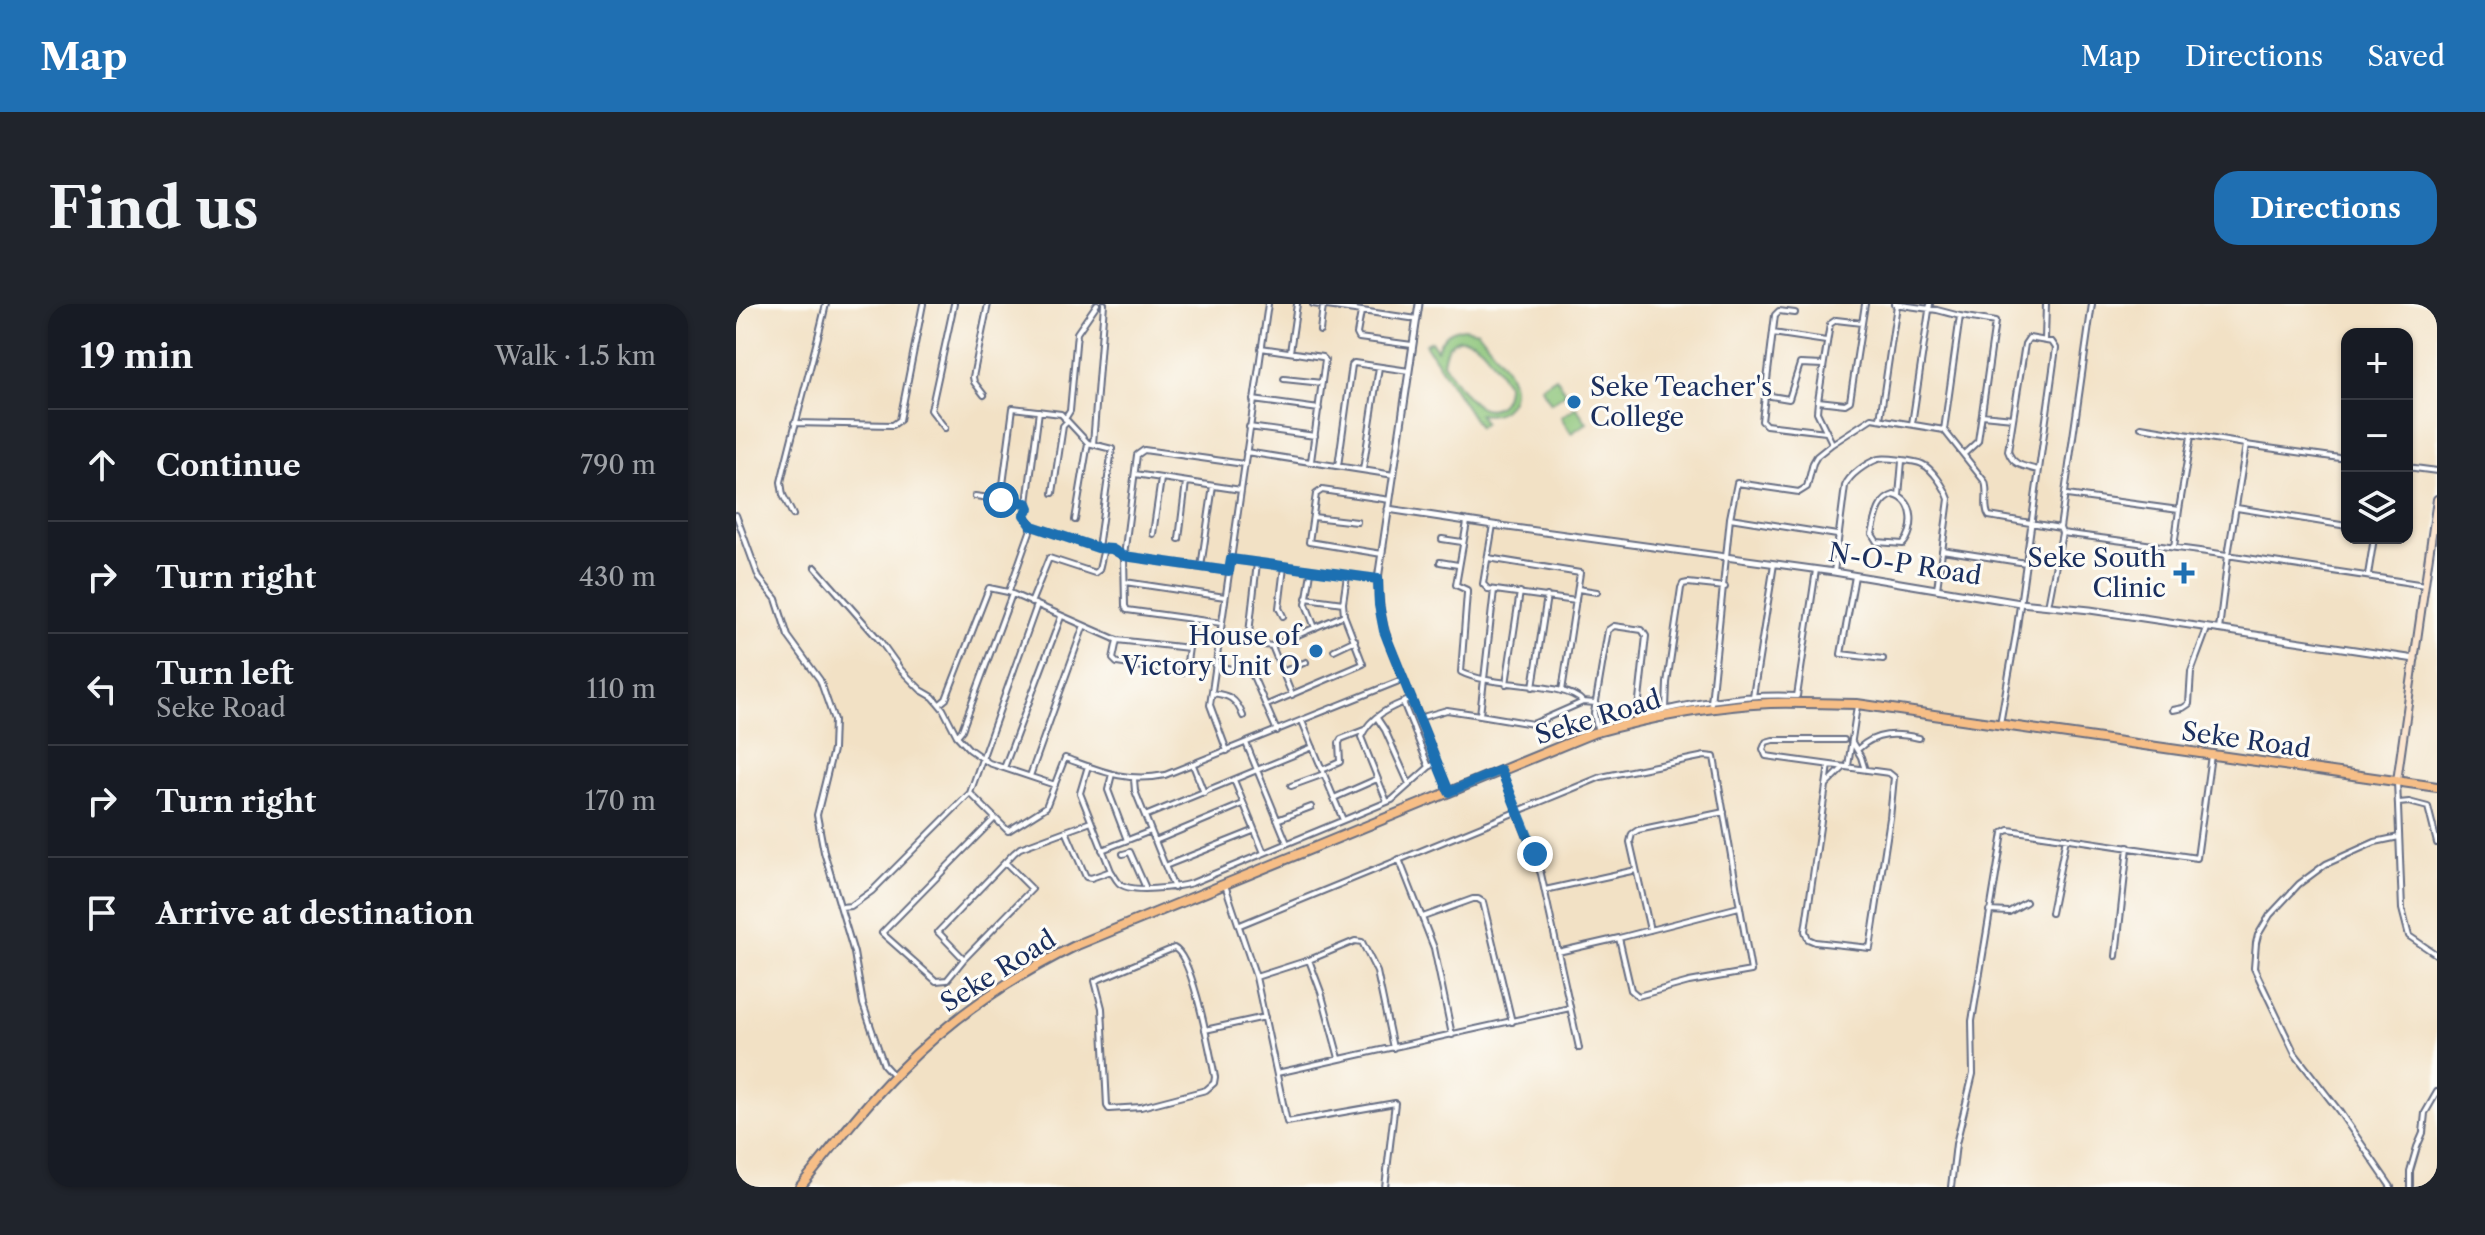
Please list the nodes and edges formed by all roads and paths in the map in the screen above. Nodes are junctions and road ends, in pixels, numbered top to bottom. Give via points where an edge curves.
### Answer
1 (826, 304) edge
2 (923, 304) edge
3 (954, 304) edge
4 (988, 304) edge
5 (1097, 304) edge
6 (1104, 304) edge
7 (1268, 304) edge
8 (1297, 304) edge
9 (1313, 304) edge
10 (1419, 304) edge
11 (1865, 304) edge
12 (1896, 304) edge
13 (2046, 304) edge
14 (2092, 304) edge
15 (1323, 306) junction
16 (1929, 307) edge
17 (1361, 312) junction
18 (1795, 313) dead end
19 (1960, 316) junction
20 (1417, 319) junction
21 (1862, 323) junction
22 (1320, 331) dead end
23 (1773, 333) junction
24 (2045, 340) junction
25 (1826, 341) junction
26 (1412, 345) junction
27 (1261, 348) junction
28 (1290, 352) junction
29 (1823, 365) junction
30 (1379, 367) junction
31 (1409, 371) junction
32 (1284, 379) dead end
33 (1322, 383) junction
34 (984, 395) dead end
35 (1765, 395) junction
36 (1253, 400) junction
37 (1818, 401) junction
38 (1319, 409) junction
39 (1039, 411) junction
40 (1982, 415) junction
41 (2013, 418) junction
42 (1880, 419) junction
43 (1066, 420) junction
44 (794, 423) junction
45 (1912, 424) junction
46 (1249, 427) junction
47 (2141, 427) dead end
48 (945, 428) dead end
49 (1944, 430) junction
50 (1826, 432) junction
51 (1315, 436) junction
52 (2191, 436) junction
53 (1090, 444) junction
54 (1832, 444) junction
55 (2246, 445) junction
56 (1246, 452) junction
57 (1964, 454) junction
58 (2341, 458) edge
59 (1311, 461) junction
60 (1902, 461) junction
61 (1244, 464) junction
62 (1338, 466) junction
63 (2413, 468) edge
64 (1363, 470) junction
65 (2038, 470) junction
66 (2437, 471) edge
67 (1135, 474) junction
68 (1394, 475) junction
69 (1161, 479) junction
70 (1186, 482) junction
71 (1213, 486) junction
72 (1241, 490) junction
73 (1053, 493) dead end
74 (2067, 495) junction
75 (975, 496) dead end
76 (1899, 496) junction
77 (2437, 499) edge
78 (1001, 500) junction
79 (1390, 500) junction
80 (1027, 503) junction
81 (2237, 508) junction
82 (1388, 509) junction
83 (2179, 510) junction
84 (736, 515) edge
85 (793, 515) dead end
86 (1313, 517) junction
87 (1730, 518) junction
88 (1075, 520) dead end
89 (1357, 522) dead end
90 (1467, 522) junction
91 (2032, 524) junction
92 (1493, 525) junction
93 (2341, 525) edge
94 (1032, 526) junction
95 (2061, 530) junction
96 (1153, 534) dead end
97 (1837, 535) junction
98 (1179, 539) dead end
99 (1442, 539) dead end
100 (1462, 542) junction
101 (2373, 544) edge
102 (2174, 547) junction
103 (1101, 548) junction
104 (1942, 550) junction
105 (1382, 554) junction
106 (2228, 555) junction
107 (1124, 556) junction
108 (1726, 557) junction
109 (1488, 558) junction
110 (1231, 559) junction
111 (1440, 562) dead end
112 (1257, 563) junction
113 (2026, 563) junction
114 (1774, 564) junction
115 (1458, 565) junction
116 (815, 567) dead end
117 (1201, 567) junction
118 (1284, 567) junction
119 (1816, 570) junction
120 (1229, 571) junction
121 (1311, 571) junction
122 (1834, 572) junction
123 (2368, 575) junction
124 (1347, 576) junction
125 (1855, 576) junction
126 (1378, 579) junction
127 (1124, 582) junction
128 (2425, 585) junction
129 (1725, 587) junction
130 (1578, 589) junction
131 (1937, 589) junction
132 (1494, 590) junction
133 (1520, 592) junction
134 (1597, 592) dead end
135 (1010, 593) junction
136 (1547, 596) junction
137 (1225, 597) junction
138 (1306, 598) junction
139 (1576, 601) junction
140 (1343, 603) junction
141 (2020, 603) junction
142 (1034, 604) junction
143 (2048, 606) junction
144 (1344, 615) junction
145 (1283, 616) dead end
146 (1061, 617) junction
147 (1193, 619) junction
148 (1221, 623) junction
149 (1083, 627) junction
150 (1315, 628) junction
151 (2207, 629) junction
152 (2219, 631) junction
153 (1219, 639) junction
154 (1117, 640) junction
155 (1355, 640) junction
156 (1248, 642) junction
157 (1272, 646) junction
158 (1189, 648) junction
159 (1334, 650) dead end
160 (1883, 659) dead end
161 (2415, 659) junction
162 (1306, 662) dead end
163 (1215, 666) junction
164 (1282, 672) junction
165 (1404, 679) junction
166 (1483, 680) junction
167 (1506, 684) junction
168 (1533, 687) junction
169 (1562, 691) junction
170 (1212, 693) junction
171 (1292, 695) junction
172 (1753, 696) junction
173 (1412, 699) junction
174 (1403, 702) junction
175 (1583, 702) junction
176 (1596, 703) junction
177 (1711, 703) junction
178 (940, 704) junction
179 (1857, 704) junction
180 (1267, 705) junction
181 (1666, 709) junction
182 (2173, 710) dead end
183 (1480, 715) junction
184 (1243, 716) dead end
185 (1377, 718) junction
186 (1419, 718) junction
187 (1302, 721) junction
188 (2000, 724) junction
189 (1597, 728) dead end
190 (1364, 730) junction
191 (1277, 731) junction
192 (957, 736) junction
193 (1919, 738) dead end
194 (1844, 740) dead end
195 (1852, 742) junction
196 (1246, 743) junction
197 (1313, 747) junction
198 (1858, 749) junction
199 (1227, 751) junction
200 (2211, 755) junction
201 (982, 760) junction
202 (1437, 763) junction
203 (1193, 765) junction
204 (1829, 765) junction
205 (1088, 766) junction
206 (1846, 766) junction
207 (1429, 767) junction
208 (1004, 768) junction
209 (1259, 770) junction
210 (1501, 770) junction
211 (1865, 770) junction
212 (1323, 772) junction
213 (1112, 774) junction
214 (1030, 776) junction
215 (1134, 779) junction
216 (1377, 779) junction
217 (1234, 780) junction
218 (2397, 781) junction
219 (1409, 784) junction
220 (1055, 785) junction
221 (1826, 785) junction
222 (1291, 786) dead end
223 (2437, 787) edge
224 (1449, 792) junction
225 (970, 793) junction
226 (1204, 793) junction
227 (1334, 798) junction
228 (1387, 802) junction
229 (2399, 803) junction
230 (1243, 804) junction
231 (1311, 807) dead end
232 (1518, 810) junction
233 (1724, 812) junction
234 (1145, 816) junction
235 (995, 818) junction
236 (1277, 820) junction
237 (1343, 820) junction
238 (1091, 822) junction
239 (1066, 831) junction
240 (1151, 831) junction
241 (1253, 831) junction
242 (2399, 837) junction
243 (2066, 838) junction
244 (1127, 840) junction
245 (1155, 841) junction
246 (1287, 843) junction
247 (2437, 843) edge
248 (2128, 847) junction
249 (1102, 850) junction
250 (1264, 853) junction
251 (1123, 854) dead end
252 (1399, 859) junction
253 (1005, 862) junction
254 (1165, 866) junction
255 (1636, 870) junction
256 (1111, 871) junction
257 (1225, 885) junction
258 (1145, 887) junction
259 (1174, 888) junction
260 (1545, 890) junction
261 (2026, 902) dead end
262 (841, 907) junction
263 (1739, 907) junction
264 (1989, 911) junction
265 (2051, 913) dead end
266 (1423, 917) junction
267 (1240, 925) junction
268 (1650, 930) junction
269 (1619, 938) junction
270 (1558, 952) junction
271 (2437, 955) edge
272 (2116, 956) dead end
273 (964, 959) junction
274 (1309, 960) junction
275 (1256, 977) junction
276 (1570, 1008) junction
277 (1265, 1017) junction
278 (1512, 1022) junction
279 (1205, 1030) junction
280 (1452, 1035) junction
281 (1393, 1048) junction
282 (1579, 1048) dead end
283 (1339, 1058) junction
284 (1277, 1073) junction
285 (894, 1076) junction
286 (2437, 1092) edge
287 (2437, 1176) edge
288 (800, 1187) edge
289 (1385, 1187) edge
290 (1951, 1187) edge
291 (2391, 1187) edge
292 (2410, 1187) edge
293 (2427, 1187) edge

1 - 44 street
2 - 44 street via 898,423
3 - 48 street via 931,410
4 - 34 street via 973,377
5 - 43 street via 1077,333
6 - 53 street
7 - 27 street
8 - 28 street
9 - 15 street
10 - 20 street
11 - 21 street
12 - 16 street
12 - 42 street
13 - 24 street
14 - 74 street
15 - 17 street
15 - 22 street
16 - 19 street
16 - 45 street
17 - 20 street
17 - 26 street via 1359,338
18 - 23 street via 1777,311
19 - 40 street via 1995,322
19 - 49 street
20 - 26 street
21 - 25 street via 1833,320
21 - 37 street via 1850,401
23 - 25 street
23 - 35 street
24 - 41 street via 2025,342
24 - 65 street via 2056,348
25 - 29 street
26 - 31 street
27 - 28 street
27 - 36 street
28 - 33 street via 1324,358
29 - 35 street via 1800,364 1789,399
29 - 37 street
30 - 31 street
30 - 62 street via 1351,367
30 - 64 street
31 - 68 street
32 - 33 street
33 - 38 street
35 - 50 street via 1766,425
36 - 38 street
36 - 46 street
37 - 50 street
38 - 51 street
39 - 43 street via 1061,414
39 - 78 street via 1013,408
39 - 80 street
40 - 41 street
40 - 57 street via 1978,441
41 - 65 street via 2011,459
42 - 45 street
42 - 54 street via 1867,420
43 - 53 street
43 - 73 street
44 - 85 street via 781,482
45 - 49 street
46 - 51 street
46 - 56 street
47 - 52 street
49 - 57 street
50 - 54 street
51 - 59 street
52 - 55 street
52 - 83 street
53 - 88 street
53 - 103 street via 1110,447 1113,453
54 - 87 street via 1815,459 1807,487 1799,492 1735,484
55 - 58 street
55 - 81 street
56 - 59 street
56 - 61 street
57 - 91 street via 1985,482 1989,516
59 - 62 street
60 - 76 street
60 - 97 street via 1878,459 1849,478
60 - 104 street via 1924,465 1947,494
61 - 67 street via 1141,451
61 - 72 street
62 - 64 street
63 - 66 street
64 - 68 street
65 - 91 street
67 - 69 street
67 - 107 street
68 - 79 street
69 - 70 street
69 - 96 street
70 - 71 street
70 - 98 street
71 - 72 street
71 - 117 street
72 - 110 street
74 - 83 street
74 - 95 street
75 - 78 street
76 - 76 street via 1911,511 1906,542 1877,542 1872,534 1879,506 1886,498
77 - 128 main road
78 - 80 street
79 - 82 street
79 - 86 street via 1319,491
80 - 94 street via 1024,515
81 - 93 street
81 - 106 street
82 - 90 street, N-O-P Road
82 - 105 street
83 - 102 street
84 - 262 street via 759,578 776,599 788,636 820,680 834,720 817,815
86 - 89 street
86 - 105 street via 1309,542
87 - 97 street
87 - 108 street
90 - 92 street, N-O-P Road
90 - 100 street
91 - 95 street
91 - 113 street
92 - 108 street, N-O-P Road
92 - 109 street
94 - 103 street
94 - 135 street
95 - 102 street
95 - 143 street
97 - 122 street
99 - 100 street
100 - 115 street
101 - 123 street
102 - 106 street
103 - 107 street
103 - 142 street via 1095,573 1048,559
104 - 113 street
104 - 131 street
105 - 126 street
106 - 123 street
106 - 152 street
107 - 117 street
107 - 127 street
108 - 114 street, N-O-P Road
108 - 129 street
109 - 130 street via 1580,573
109 - 132 street via 1483,584
110 - 112 street
110 - 120 street
111 - 115 street
112 - 118 street
112 - 156 street
113 - 141 street
114 - 119 street, N-O-P Road
114 - 172 street
115 - 166 street via 1456,585 1467,590 1461,670
116 - 178 street via 901,670
117 - 120 street
118 - 121 street
118 - 145 street via 1279,608
119 - 122 street, N-O-P Road
119 - 172 street via 1797,696
120 - 137 street
121 - 124 street
121 - 138 street
122 - 125 street, N-O-P Road
123 - 128 street
124 - 126 street
124 - 140 street
125 - 131 street, N-O-P Road
125 - 160 street via 1841,654
126 - 165 street via 1382,622
127 - 137 street
127 - 147 street via 1128,611
128 - 161 main road
129 - 177 street
129 - 181 street via 1688,583 1681,588
130 - 134 street
130 - 139 street
131 - 141 street, N-O-P Road
132 - 133 street
132 - 166 street
133 - 136 street
133 - 167 street
135 - 142 street
135 - 178 street via 989,588
135 - 192 street
136 - 139 street
136 - 168 street
137 - 148 street
138 - 140 street
138 - 150 street
139 - 169 street
140 - 144 street
141 - 143 street, N-O-P Road
141 - 188 street
142 - 146 street
142 - 201 street
143 - 151 street, N-O-P Road
144 - 150 street
144 - 155 street
146 - 149 street
146 - 208 street
147 - 148 street
147 - 158 street
148 - 153 street
149 - 154 street
149 - 214 street
150 - 157 street
151 - 152 street, N-O-P Road
151 - 182 street via 2191,672 2189,704
152 - 161 street, N-O-P Road
153 - 156 street
153 - 163 street
154 - 158 street
154 - 158 street via 1117,663 1181,673
155 - 159 street
155 - 171 street via 1361,666
156 - 157 street
157 - 164 street
161 - 218 main road
162 - 164 street
163 - 170 street
163 - 180 street via 1249,672
164 - 171 street
165 - 173 street
165 - 187 street
166 - 167 street
166 - 183 street
167 - 168 street
168 - 169 street
169 - 175 street
170 - 184 street via 1230,696
170 - 199 street via 1211,710
171 - 180 street
172 - 177 street
173 - 174 street
173 - 186 street
174 - 185 street
174 - 207 street
175 - 176 street
175 - 183 street via 1533,724
176 - 181 street via 1608,630 1614,626 1642,630 1646,636 1639,716
176 - 189 street
177 - 181 street
178 - 192 street
179 - 188 main road, Seke Road
179 - 195 street
179 - 210 main road, Seke Road via 1751,704 1663,715 1593,733
180 - 191 street
183 - 186 street via 1447,710
185 - 190 street
185 - 219 street
186 - 202 street
187 - 191 street
187 - 197 street
188 - 200 main road, Seke Road
190 - 212 street via 1341,739 1340,762
190 - 216 street via 1361,741
191 - 196 street
192 - 201 street
193 - 198 street via 1882,735
194 - 204 street via 1773,740 1763,745 1766,756
195 - 198 street
195 - 206 street
196 - 199 street
196 - 209 street
197 - 209 street
197 - 212 street
198 - 211 street
199 - 203 street
200 - 218 main road, Seke Road
200 - 248 street via 2197,858
201 - 208 street
201 - 225 street
202 - 207 street
202 - 224 street
203 - 215 street
203 - 226 street
204 - 206 street
204 - 221 street
205 - 213 street
205 - 220 street via 1065,758
205 - 238 street via 1080,793
206 - 211 street
206 - 221 street
207 - 219 street
208 - 214 street
209 - 217 street
209 - 236 street
210 - 224 main road, Seke Road
210 - 232 street
211 - 221 street via 1891,774 1894,780 1870,948 1815,942 1806,935
212 - 222 street
212 - 227 street
213 - 215 street
213 - 244 street via 1108,790
214 - 220 street
215 - 234 street
216 - 227 street
216 - 228 street
217 - 226 street
217 - 230 street
218 - 223 main road, Seke Road
218 - 229 street
219 - 228 street
220 - 235 street via 1046,807 1008,831
224 - 257 main road, Seke Road
225 - 235 street
225 - 262 street via 872,891
226 - 234 street
227 - 237 street
228 - 237 street
229 - 242 street
229 - 247 street via 2428,807
230 - 241 street
230 - 245 street
231 - 236 street
232 - 233 street via 1601,777 1709,755 1716,760
232 - 252 street
232 - 260 street
233 - 255 street via 1638,830 1630,842
233 - 263 street
234 - 240 street
235 - 273 street via 882,933 936,981 947,980
236 - 246 street
237 - 246 street
238 - 239 street
238 - 249 street
239 - 253 street via 1020,848
239 - 256 street via 1086,877
240 - 244 street
240 - 245 street
241 - 250 street
241 - 254 street
242 - 271 street via 2402,909 2409,936
242 - 291 street via 2326,864 2299,884 2258,935 2254,968 2295,1054
243 - 248 street
243 - 264 street via 2003,833
243 - 265 street
244 - 249 street
245 - 254 street
246 - 250 street
248 - 272 street
249 - 256 street
250 - 259 street
251 - 258 street via 1130,852
252 - 266 street
252 - 267 street
253 - 273 street via 938,932
253 - 273 street via 1032,889
254 - 259 street
255 - 260 street
255 - 268 street
256 - 258 street via 1122,885
257 - 267 street
257 - 285 main road, Seke Road via 1046,961 969,1009
258 - 259 street
260 - 270 street
261 - 264 street via 2009,912
262 - 285 street via 863,1004 884,1065
263 - 268 street
263 - 269 street via 1751,971 1638,996 1631,990
264 - 290 street via 1972,1021 1973,1074
266 - 278 street via 1473,899 1483,902
266 - 280 street
267 - 275 street
268 - 269 street
269 - 270 street
270 - 276 street
274 - 275 street
274 - 281 street via 1362,942 1377,972
274 - 283 street
275 - 277 street
276 - 278 street
276 - 282 street
277 - 279 street
277 - 284 street
278 - 280 street
279 - 279 street via 1189,971 1176,948 1095,981 1102,1008 1109,1109 1141,1107 1212,1087 1215,1077
280 - 281 street
281 - 283 street
283 - 284 street
284 - 289 street via 1287,1122 1395,1103
285 - 288 main road, Seke Road
286 - 292 street via 2425,1113
287 - 293 street

